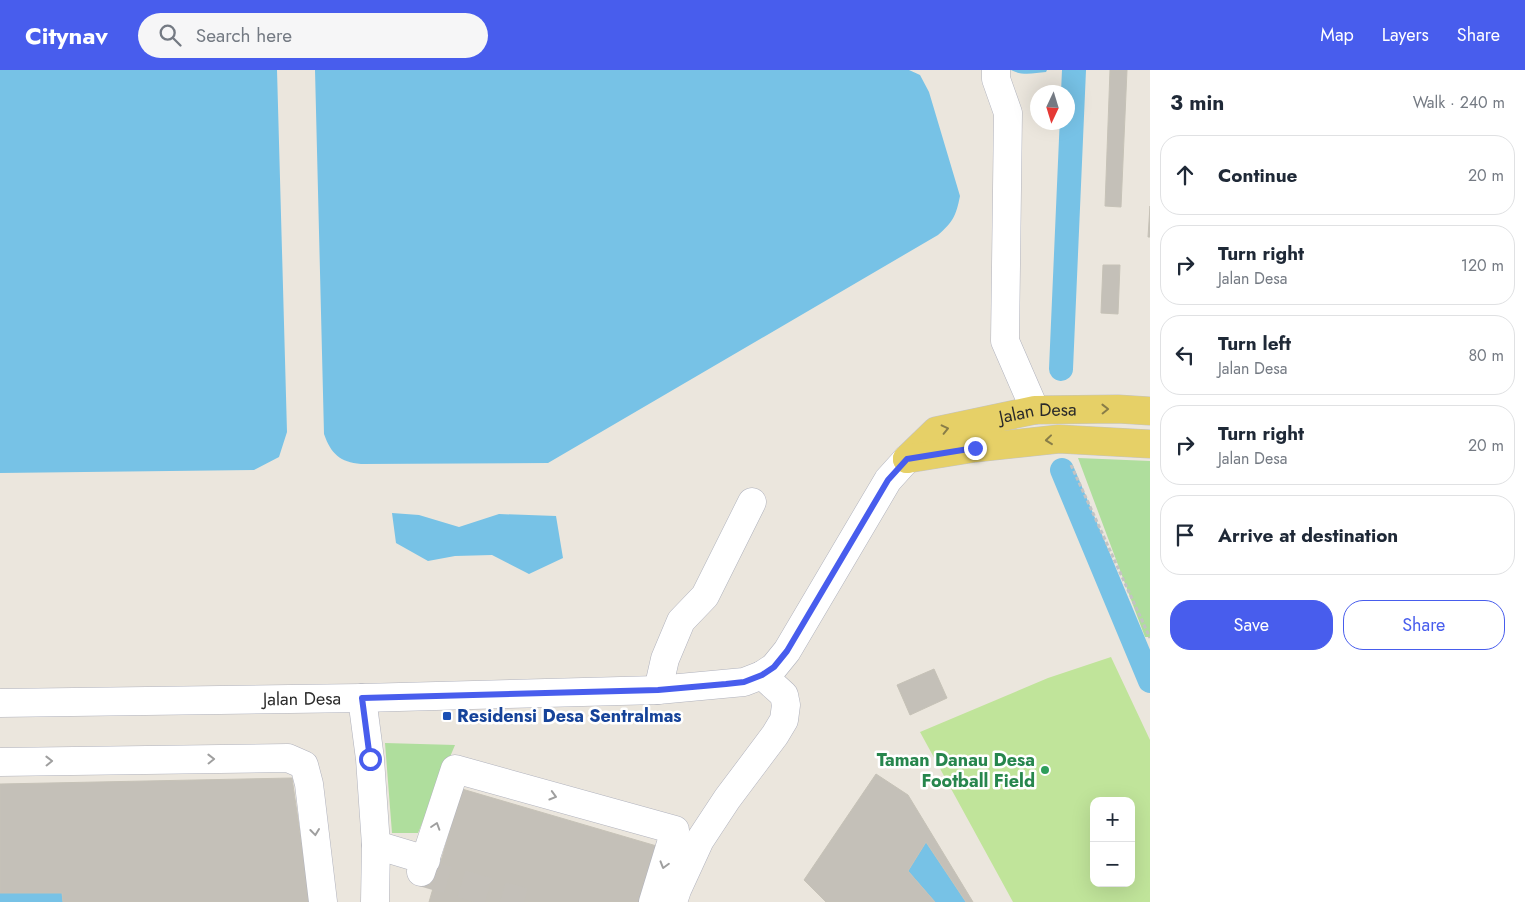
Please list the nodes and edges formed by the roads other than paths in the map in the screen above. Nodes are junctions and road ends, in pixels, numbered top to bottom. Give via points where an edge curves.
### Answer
1 (996, 70) edge
2 (1035, 410) junction
3 (1150, 411) edge
4 (1150, 444) edge
5 (907, 459) junction
6 (752, 502) dead end
7 (762, 675) junction
8 (658, 690) junction
9 (362, 698) junction
10 (0, 703) edge
11 (0, 762) edge
12 (376, 845) junction
13 (323, 902) edge
14 (375, 902) edge
15 (653, 902) edge
16 (673, 902) edge

1 - 2 street via 1008,113 1005,341
2 -> 3 main road, Jalan Desa
5 -> 2 main road, Jalan Desa via 936,431
4 -> 5 main road, Jalan Desa via 1059,439
5 - 7 street, Jalan Desa via 888,480 787,651 774,667
6 - 8 street via 705,596 681,622 665,659
7 - 8 street, Jalan Desa via 744,682
7 - 16 street via 784,695 784,720 700,840
8 - 9 street, Jalan Desa
9 - 10 street, Jalan Desa
9 - 12 street
11 -> 13 street via 288,758 304,765 309,784
12 - 14 street
12 -> 15 street via 424,866 455,768 675,830

